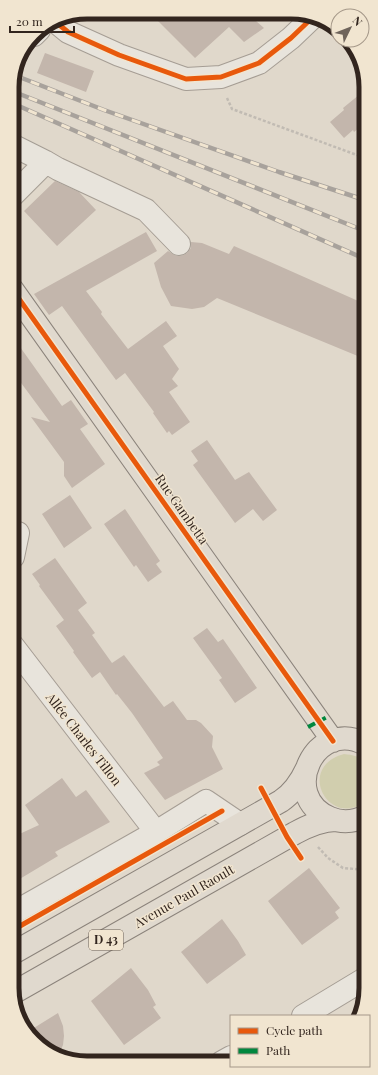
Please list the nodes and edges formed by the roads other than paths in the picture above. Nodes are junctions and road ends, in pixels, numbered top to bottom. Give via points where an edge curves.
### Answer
1 (308, 21) edge
2 (59, 25) edge
3 (19, 148) edge
4 (46, 162) junction
5 (19, 189) edge
6 (179, 244) dead end
7 (19, 303) edge
8 (19, 654) edge
9 (354, 741) edge
10 (307, 768) junction
11 (359, 819) edge
12 (336, 820) junction
13 (240, 824) junction
14 (156, 832) junction
15 (19, 910) edge
16 (19, 950) edge
17 (359, 982) edge
18 (19, 990) edge
19 (307, 1015) edge

1 - 2 street via 259,63 221,77 186,79 119,55 68,32
3 - 4 street
4 - 5 street
4 - 6 street via 146,210
7 - 9 main road, Rue Gambetta
8 - 14 street, Allée Charles Tillon
9 - 10 main road via 323,746 315,753
10 - 12 main road via 305,784 310,800 321,813
10 - 13 main road, D 43 via 298,784 284,799
11 - 12 main road, Avenue Paul Raoult
12 - 18 main road, Avenue Paul Raoult / D 43 via 323,821 295,833
13 - 14 street via 206,800
13 - 16 main road, D 43
14 - 15 street
17 - 19 street

